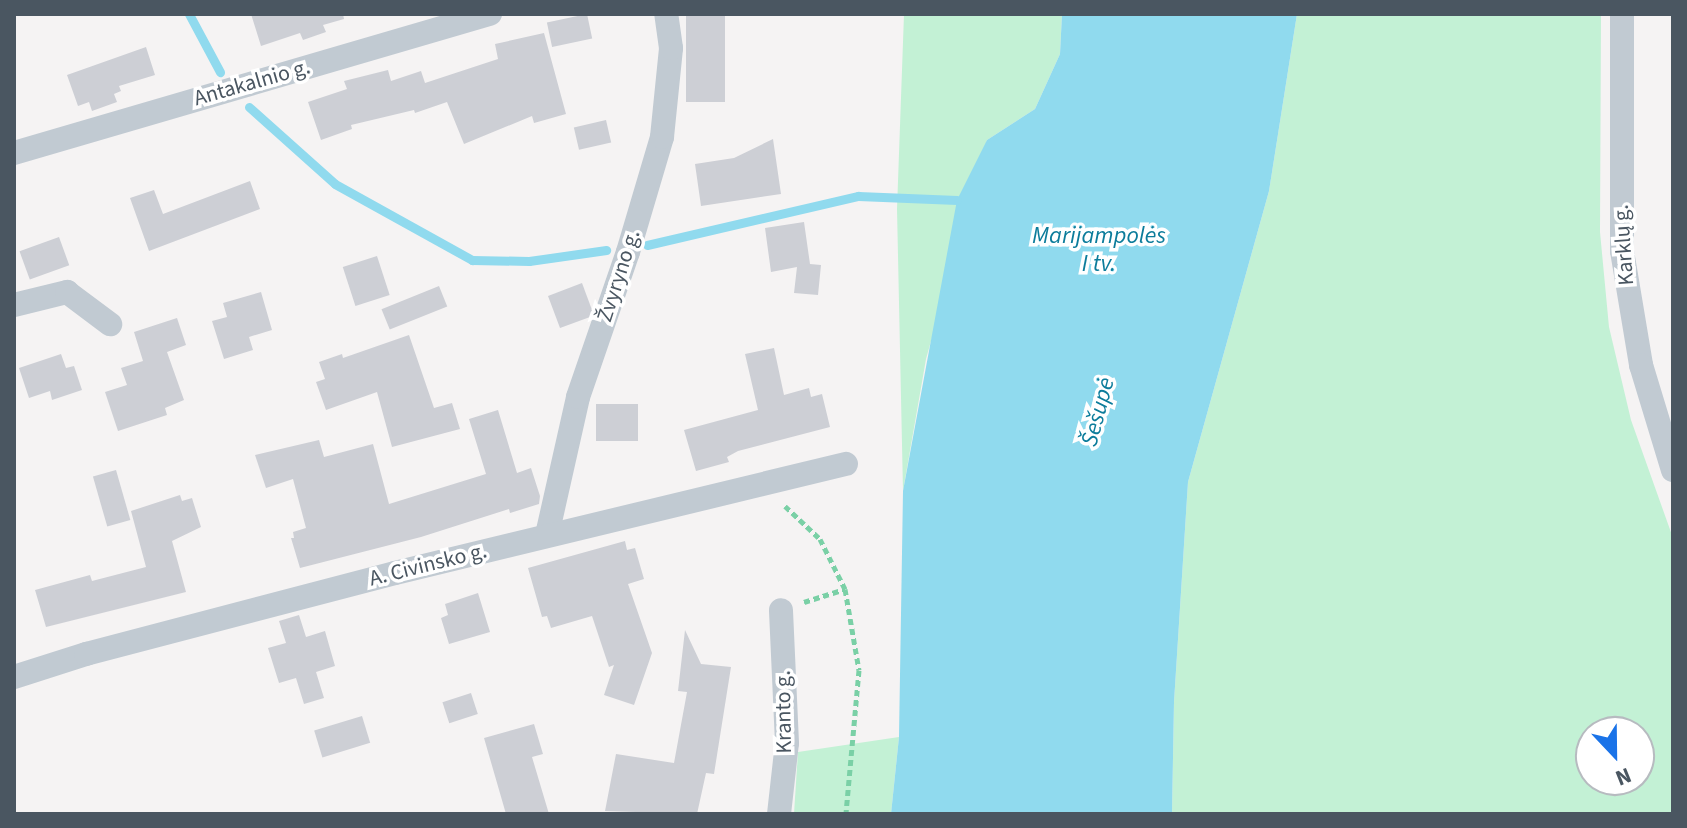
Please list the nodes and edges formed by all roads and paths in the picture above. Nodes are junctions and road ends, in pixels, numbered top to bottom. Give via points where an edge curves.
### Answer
1 (490, 14) edge
2 (666, 14) edge
3 (1622, 14) edge
4 (14, 153) edge
5 (14, 305) edge
6 (110, 324) dead end
7 (846, 464) dead end
8 (1673, 470) edge
9 (748, 487) junction
10 (547, 535) junction
11 (845, 589) junction
12 (781, 610) joint
13 (14, 677) edge
14 (779, 814) edge
15 (846, 814) edge

1 - 4 street, Antakalnio g.
2 - 10 street, Žvyryno g. via 671,48 662,137 578,397
3 - 8 street, Karklų g. via 1622,251 1641,365
5 - 6 street via 67,292
7 - 9 street, A. Civinsko g.
9 - 10 street, A. Civinsko g.
9 - 11 path via 787,507 820,539
10 - 13 street, A. Civinsko g.
11 - 12 path
11 - 15 path via 859,670
12 - 14 street, Kranto g. via 787,743

